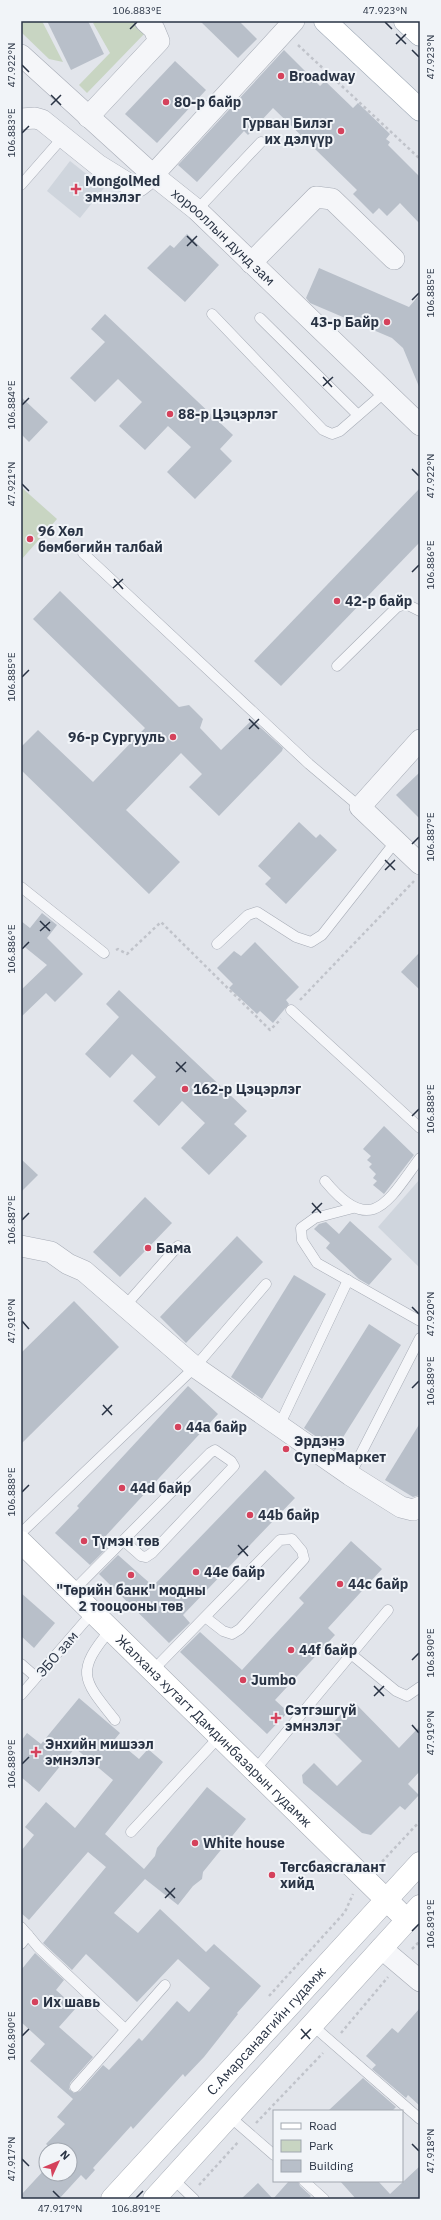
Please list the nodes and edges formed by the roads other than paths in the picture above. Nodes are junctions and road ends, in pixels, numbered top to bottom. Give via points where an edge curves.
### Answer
1 (145, 21) edge
2 (325, 21) edge
3 (405, 21) edge
4 (289, 26) edge
5 (420, 35) edge
6 (21, 55) edge
7 (420, 110) edge
8 (88, 117) junction
9 (21, 119) edge
10 (63, 137) junction
11 (261, 142) dead end
12 (153, 175) junction
13 (21, 185) edge
14 (197, 210) junction
15 (394, 259) dead end
16 (251, 263) junction
17 (212, 314) dead end
18 (260, 318) dead end
19 (385, 392) junction
20 (358, 416) junction
21 (420, 425) edge
22 (83, 553) dead end
23 (418, 605) edge
24 (337, 666) dead end
25 (420, 740) edge
26 (360, 807) junction
27 (396, 841) junction
28 (417, 872) edge
29 (21, 887) edge
30 (217, 944) dead end
31 (104, 953) road end
32 (291, 1010) road end
33 (420, 1128) edge
34 (420, 1158) edge
35 (325, 1181) dead end
36 (353, 1208) junction
37 (21, 1246) edge
38 (178, 1246) dead end
39 (348, 1280) junction
40 (266, 1284) dead end
41 (125, 1306) junction
42 (420, 1321) edge
43 (420, 1338) edge
44 (195, 1367) junction
45 (279, 1426) junction
46 (350, 1475) junction
47 (420, 1507) edge
48 (21, 1533) edge
49 (124, 1541) junction
50 (21, 1542) edge
51 (72, 1592) junction
52 (388, 1610) dead end
53 (93, 1612) junction
54 (205, 1617) junction
55 (111, 1629) junction
56 (351, 1654) junction
57 (21, 1664) edge
58 (153, 1672) junction
59 (36, 1678) junction
60 (420, 1687) edge
61 (21, 1695) edge
62 (115, 1720) dead end
63 (219, 1737) junction
64 (254, 1771) junction
65 (130, 1832) dead end
66 (420, 1863) edge
67 (386, 1901) junction
68 (413, 1913) edge
69 (21, 1927) edge
70 (28, 1935) junction
71 (21, 1944) edge
72 (381, 1948) junction
73 (420, 1980) edge
74 (165, 1985) dead end
75 (312, 2026) junction
76 (125, 2029) junction
77 (75, 2087) dead end
78 (230, 2116) junction
79 (420, 2119) edge
80 (273, 2154) edge
81 (172, 2179) junction
82 (305, 2182) edge
83 (192, 2197) edge
84 (112, 2199) edge
85 (154, 2199) edge
86 (324, 2199) edge

1 - 8 street via 154,29 159,41
2 - 7 main road
3 - 5 main road
4 - 12 street
6 - 8 street, хорооллын дунд зам
8 - 12 street, хорооллын дунд зам
9 - 10 street via 42,120
10 - 12 street via 98,165 133,186 139,186
10 - 13 lane
11 - 14 lane
12 - 14 street, хорооллын дунд зам
14 - 16 street, хорооллын дунд зам
15 - 16 street via 332,199 316,197
16 - 19 street, хорооллын дунд зам
17 - 20 lane via 323,430 332,434 340,432
18 - 20 lane
19 - 20 lane
19 - 21 street, хорооллын дунд зам
22 - 26 lane via 309,764
23 - 24 lane via 406,604 397,607
25 - 26 street
26 - 27 street
27 - 28 street
27 - 30 lane via 322,935 310,942 296,937 257,912 248,915
29 - 31 lane
32 - 33 lane
34 - 36 lane via 385,1204 369,1211
35 - 36 lane via 340,1200
36 - 39 lane via 315,1218 302,1228 302,1240 317,1263
37 - 41 street via 51,1252 84,1271
38 - 41 lane
39 - 42 lane
39 - 45 lane
40 - 44 lane
41 - 44 street
43 - 46 lane
44 - 45 street
44 - 48 lane
45 - 46 street
46 - 47 street via 401,1508 413,1510
49 - 49 lane via 141,1556 146,1557 152,1553 234,1466 231,1461 215,1450 210,1453
49 - 51 lane
50 - 51 main road, Жалханз хутагт Дамдинбазарын гудамж
51 - 53 main road, Жалханз хутагт Дамдинбазарын гудамж
52 - 56 lane
53 - 55 main road, Жалханз хутагт Дамдинбазарын гудамж
53 - 59 lane, ЭБО зам
54 - 54 lane via 280,1540 292,1539 302,1550 304,1558 240,1630 232,1634 223,1631
54 - 58 lane
55 - 58 main road, Жалханз хутагт Дамдинбазарын гудамж
55 - 62 lane via 90,1658 87,1673 90,1689
56 - 60 lane via 396,1691 407,1696
56 - 64 lane
57 - 59 lane
58 - 63 main road, Жалханз хутагт Дамдинбазарын гудамж
59 - 61 lane, ЭБО зам
63 - 64 main road, Жалханз хутагт Дамдинбазарын гудамж
63 - 65 lane
64 - 67 main road, Жалханз хутагт Дамдинбазарын гудамж
66 - 67 main road, С.Амарсанаагийн гудамж
67 - 68 main road, Жалханз хутагт Дамдинбазарын гудамж
67 - 84 main road, С.Амарсанаагийн гудамж
68 - 72 main road, С.Амарсанаагийн гудамж
69 - 70 lane
70 - 71 lane
70 - 76 lane
72 - 73 street
72 - 75 main road, С.Амарсанаагийн гудамж
74 - 76 lane
75 - 78 main road, С.Амарсанаагийн гудамж
75 - 79 lane
76 - 77 lane
78 - 80 lane
78 - 81 main road, С.Амарсанаагийн гудамж
81 - 83 lane
81 - 85 main road, С.Амарсанаагийн гудамж
82 - 86 lane

